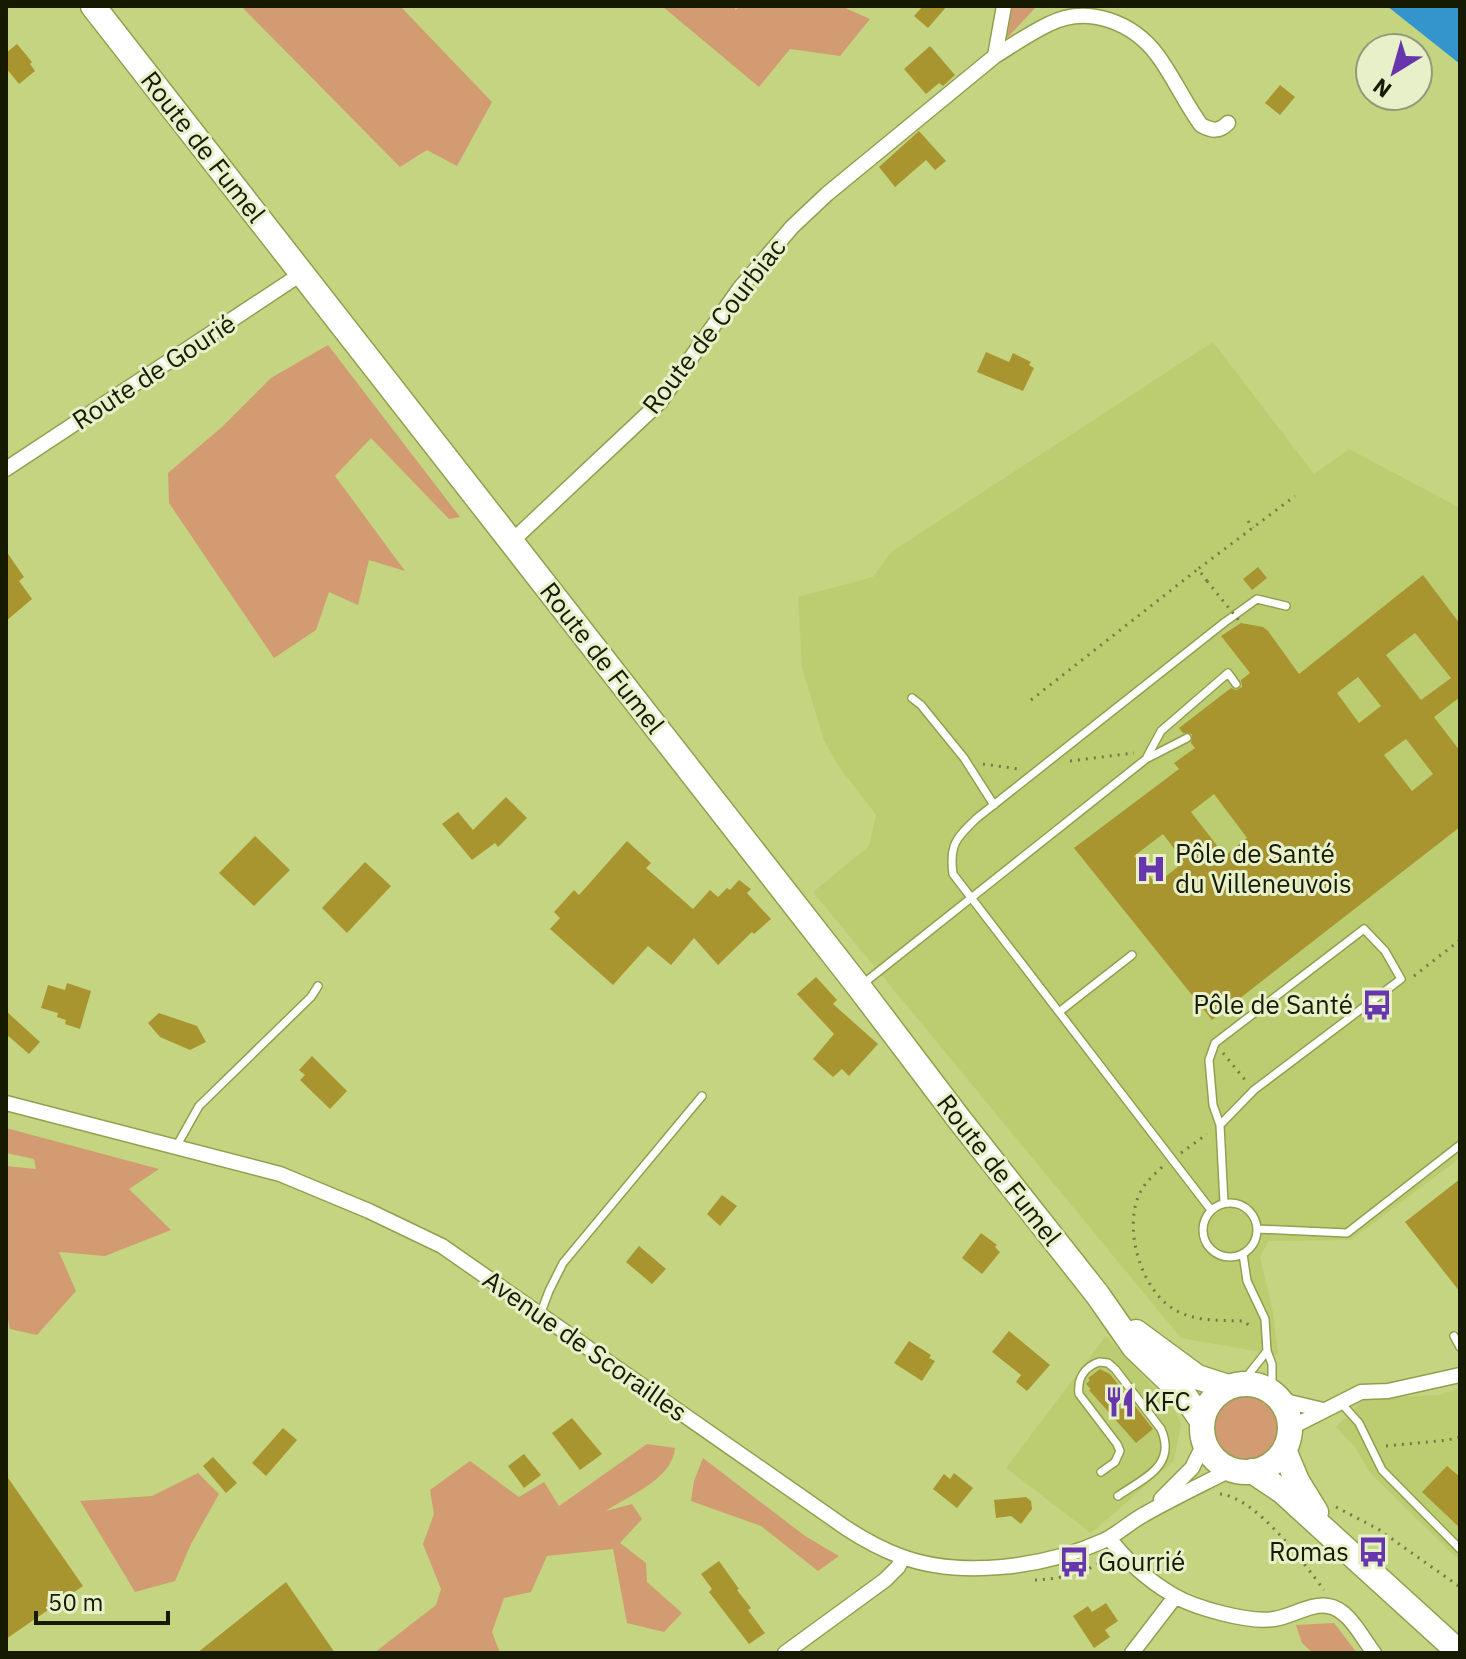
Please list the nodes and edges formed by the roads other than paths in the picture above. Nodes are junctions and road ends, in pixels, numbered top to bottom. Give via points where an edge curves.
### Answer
1 (93, 6) edge
2 (1004, 6) edge
3 (995, 56) junction
4 (1228, 123) dead end
5 (301, 274) junction
6 (6, 469) edge
7 (511, 542) junction
8 (1286, 606) dead end
9 (1236, 684) dead end
10 (912, 698) dead end
11 (1187, 738) dead end
12 (1146, 759) junction
13 (994, 805) junction
14 (971, 898) junction
15 (1132, 955) dead end
16 (318, 986) dead end
17 (859, 987) junction
18 (1059, 1012) junction
19 (702, 1096) dead end
20 (6, 1103) edge
21 (1220, 1125) junction
22 (1460, 1145) edge
23 (176, 1147) junction
24 (1224, 1203) junction
25 (1211, 1210) junction
26 (1257, 1229) junction
27 (1243, 1254) junction
28 (1109, 1312) junction
29 (540, 1315) junction
30 (1454, 1336) dead end
31 (1460, 1347) edge
32 (1267, 1351) junction
33 (1460, 1375) edge
34 (1234, 1386) junction
35 (1276, 1396) junction
36 (1341, 1403) junction
37 (1323, 1410) junction
38 (1204, 1432) junction
39 (1287, 1439) junction
40 (1242, 1470) junction
41 (1101, 1472) dead end
42 (1118, 1496) dead end
43 (1143, 1515) junction
44 (1334, 1537) junction
45 (1114, 1543) junction
46 (1460, 1549) edge
47 (903, 1557) junction
48 (1175, 1597) junction
49 (785, 1653) edge
50 (1132, 1653) edge
51 (1374, 1653) edge
52 (1460, 1653) edge

1 - 5 main road, Route de Fumel
2 - 3 street
3 - 4 street, Route de Courbiac via 1068,17 1109,19 1146,41 1201,125 1217,130
3 - 7 street, Route de Courbiac via 792,227 740,288 660,402
5 - 6 street, Route de Gourié
5 - 7 main road, Route de Fumel
7 - 17 main road, Route de Fumel
8 - 13 lane via 1257,599
9 - 12 lane via 1228,673 1161,731
10 - 13 lane via 964,758
11 - 12 lane
12 - 14 lane
13 - 14 lane via 961,833 950,854 953,874
14 - 17 lane
14 - 18 lane
15 - 18 lane
16 - 23 lane via 199,1106
17 - 28 main road, Route de Fumel
18 - 25 lane
19 - 29 lane via 563,1263
20 - 23 street, Avenue de Scorailles
21 - 21 lane via 1254,1090 1401,979 1364,929 1215,1043 1209,1060
21 - 24 lane
22 - 26 lane via 1347,1233
23 - 29 street, Avenue de Scorailles via 280,1174 369,1211 442,1246
24 - 25 lane
24 - 26 lane via 1247,1208
25 - 27 lane via 1203,1225 1211,1249 1226,1257
26 - 27 lane via 1254,1243
27 - 32 lane via 1247,1281 1265,1319
28 - 34 main road, Route de Fumel via 1197,1377
28 - 38 main road, Route de Fumel via 1134,1347 1185,1396
29 - 47 street, Avenue de Scorailles via 846,1528
30 - 31 lane
32 - 34 lane
32 - 35 lane
33 - 36 street via 1361,1392
34 - 35 main road via 1263,1387
34 - 38 main road via 1207,1407
35 - 37 street
35 - 39 main road via 1288,1414
36 - 37 street
36 - 46 lane via 1359,1423 1382,1470
37 - 39 street
38 - 40 main road via 1213,1457
38 - 43 street, Avenue de Scorailles via 1192,1468
39 - 40 main road via 1271,1464
39 - 44 main road via 1297,1481
40 - 43 street, Avenue de Scorailles
40 - 44 main road via 1282,1491
41 - 42 lane via 1120,1451 1078,1388 1083,1372 1099,1362 1115,1369 1165,1440 1163,1462
43 - 45 street, Avenue de Scorailles
44 - 52 main road
45 - 47 street, Avenue de Scorailles via 1031,1565 955,1566
45 - 48 street
47 - 49 street via 885,1580
48 - 50 street
48 - 51 street via 1259,1621 1327,1605 1345,1614

